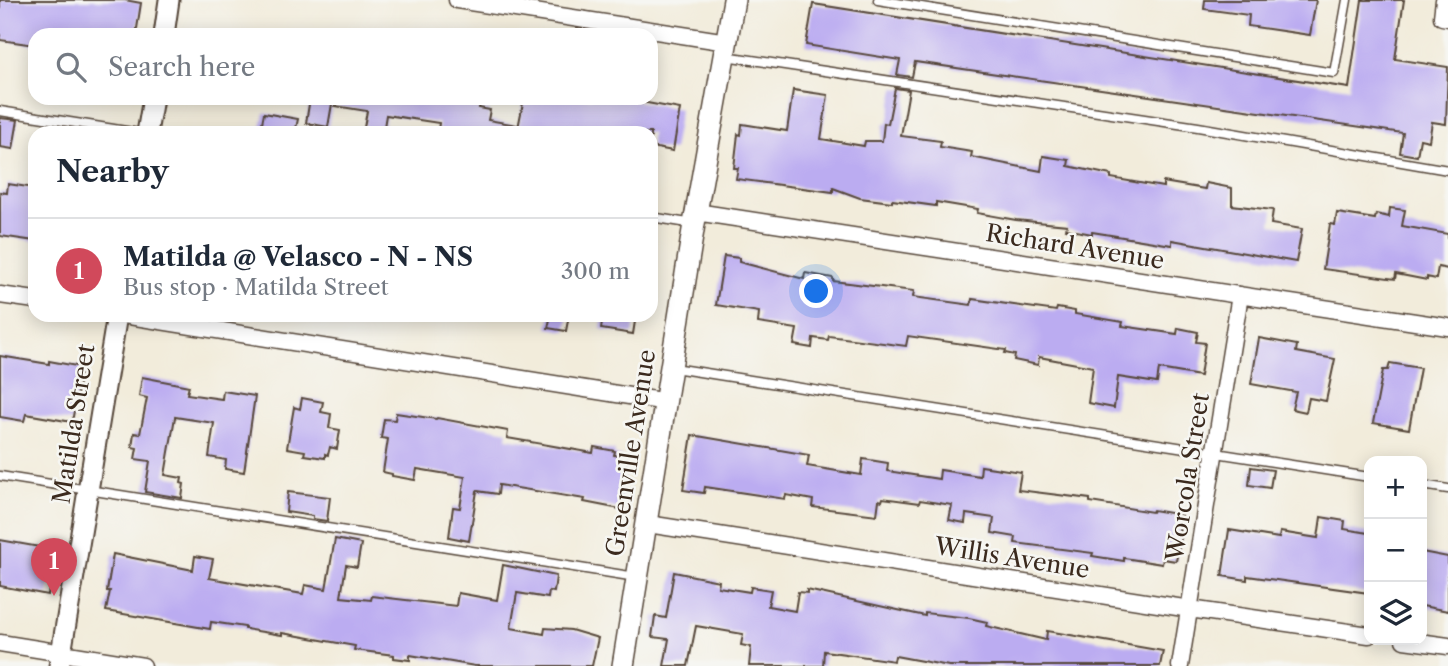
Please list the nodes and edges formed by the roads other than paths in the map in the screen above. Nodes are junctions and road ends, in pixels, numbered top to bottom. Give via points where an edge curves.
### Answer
1 (170, 0) edge
2 (457, 0) edge
3 (734, 0) edge
4 (878, 0) edge
5 (1347, 0) edge
6 (1444, 0) edge
7 (1445, 17) edge
8 (165, 28) edge
9 (611, 28) edge
10 (658, 37) edge
11 (726, 49) junction
12 (152, 105) edge
13 (0, 111) edge
14 (95, 126) edge
15 (149, 126) edge
16 (1448, 170) edge
17 (658, 217) edge
18 (695, 218) junction
19 (0, 295) edge
20 (1240, 295) junction
21 (28, 299) edge
22 (116, 322) edge
23 (167, 322) edge
24 (1448, 327) edge
25 (672, 368) junction
26 (667, 402) junction
27 (1214, 453) junction
28 (0, 476) edge
29 (1364, 476) edge
30 (1427, 486) edge
31 (1448, 489) edge
32 (88, 490) junction
33 (648, 524) junction
34 (638, 578) junction
35 (1190, 609) junction
36 (1364, 634) edge
37 (0, 643) edge
38 (1427, 643) edge
39 (1448, 646) edge
40 (60, 659) edge
41 (143, 666) edge
42 (623, 666) edge
43 (1180, 666) edge

1 - 8 street
2 - 9 street
3 - 11 main road, Greenville Avenue
4 - 5 lane via 1334,73
6 - 7 street
10 - 11 street
11 - 16 lane
11 - 18 main road, Greenville Avenue
12 - 15 street
13 - 14 lane
17 - 18 lane
18 - 20 street, Richard Avenue
18 - 25 main road, Greenville Avenue
19 - 21 street
20 - 24 street, Richard Avenue
20 - 27 street, Worcola Street
22 - 32 street, Matilda Street
23 - 26 street
25 - 26 main road, Greenville Avenue
25 - 27 lane
26 - 33 main road, Greenville Avenue
27 - 29 lane
27 - 35 street, Worcola Street
28 - 32 lane
30 - 31 lane
32 - 34 lane
32 - 40 street, Matilda Street
33 - 34 main road, Greenville Avenue
33 - 35 street, Willis Avenue
34 - 42 main road, Greenville Avenue
35 - 36 street, Willis Avenue
35 - 43 street, Worcola Street
37 - 40 street
38 - 39 street
40 - 41 street

